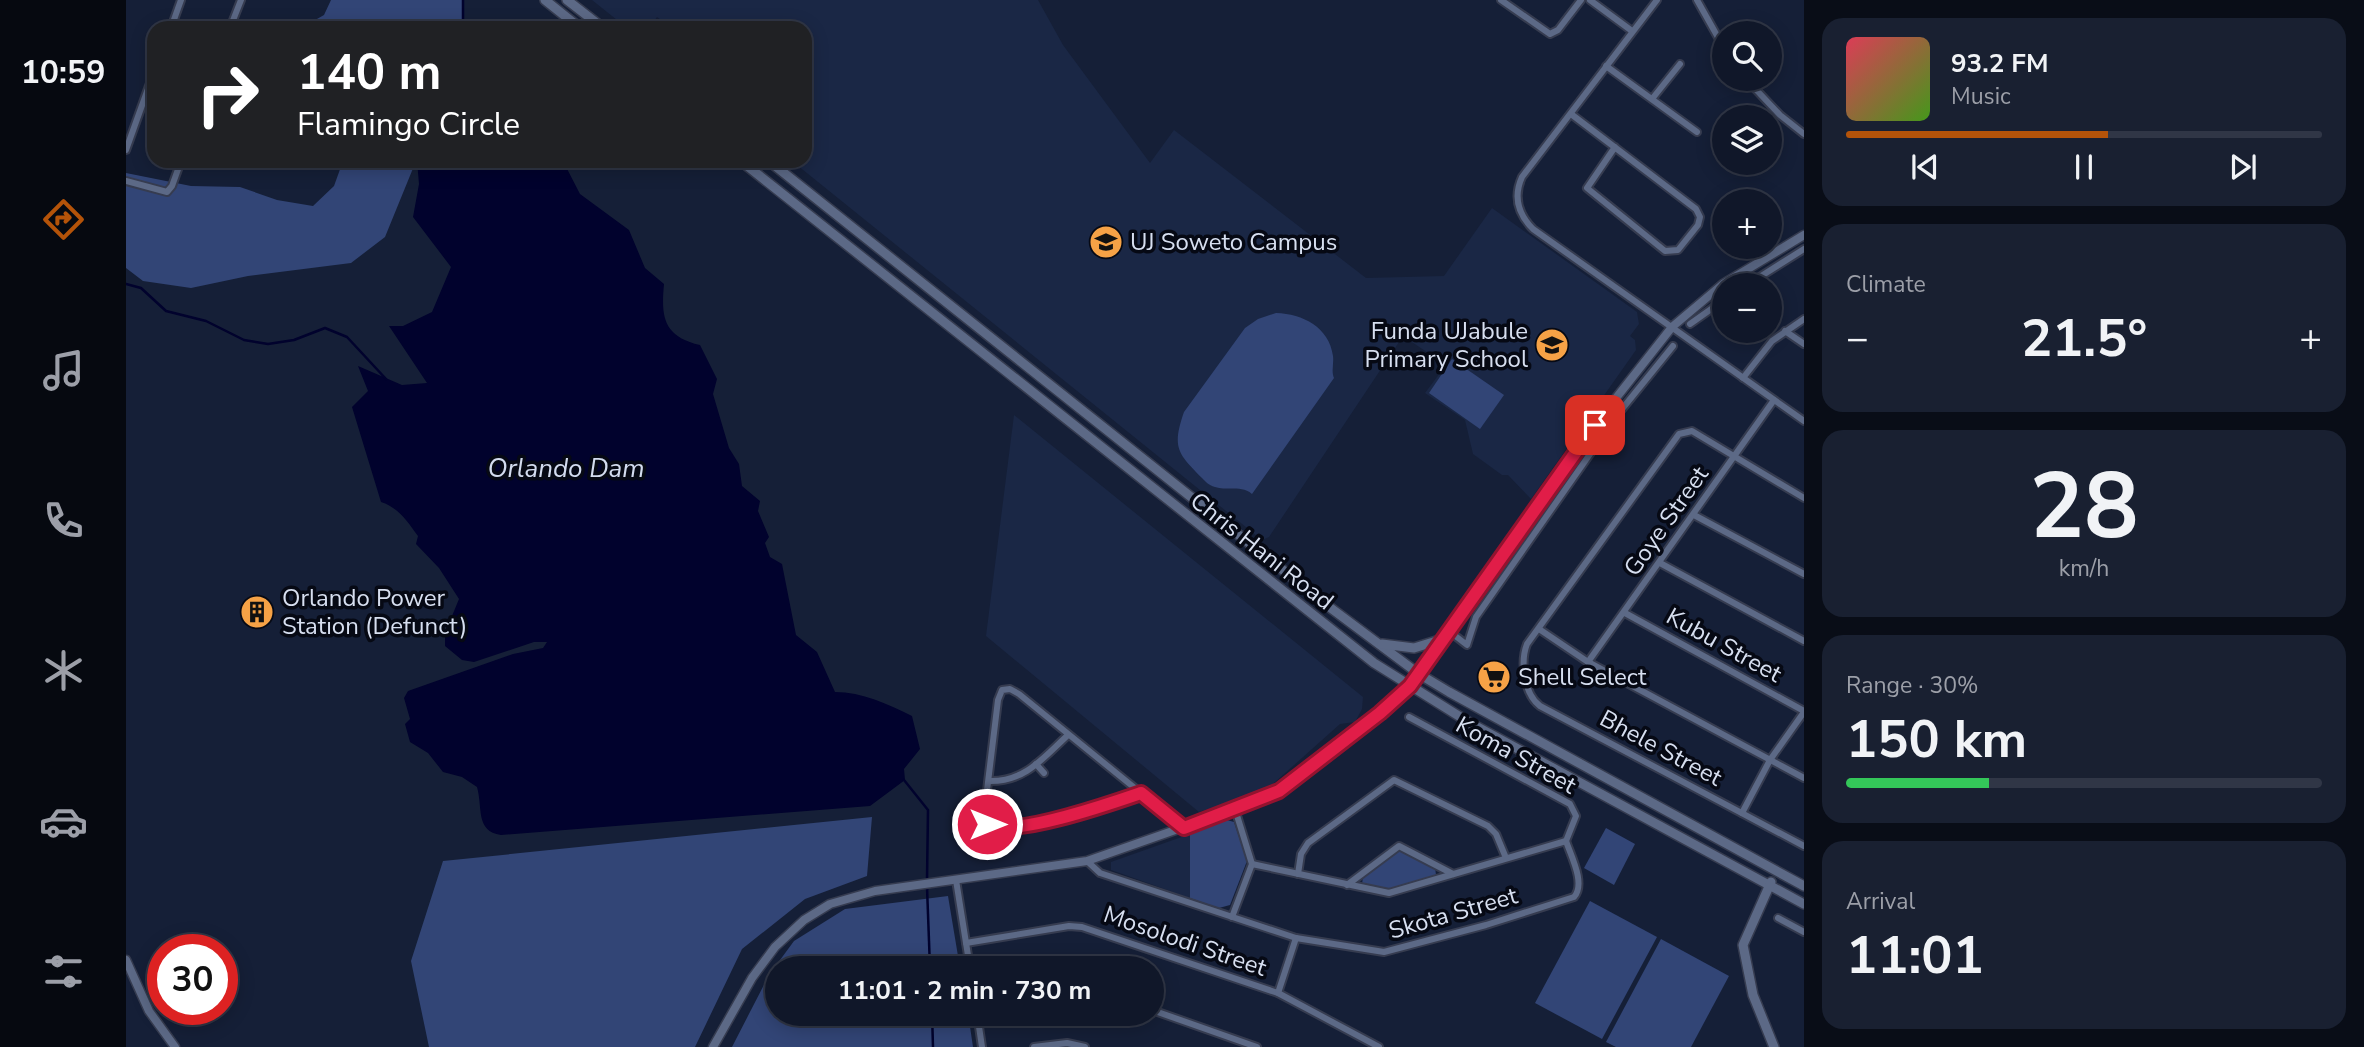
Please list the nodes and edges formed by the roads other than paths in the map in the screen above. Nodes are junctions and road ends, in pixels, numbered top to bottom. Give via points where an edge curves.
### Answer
1 (181, 0) edge
2 (241, 0) edge
3 (545, 0) edge
4 (566, 0) edge
5 (1501, 0) edge
6 (1581, 0) edge
7 (1590, 0) edge
8 (1657, 0) edge
9 (1697, 0) edge
10 (174, 21) edge
11 (233, 21) edge
12 (571, 21) edge
13 (594, 21) edge
14 (1712, 27) edge
15 (1632, 31) junction
16 (1680, 64) dead end
17 (1606, 66) junction
18 (1757, 91) edge
19 (147, 92) edge
20 (1652, 99) junction
21 (1571, 114) junction
22 (1697, 132) dead end
23 (1804, 134) edge
24 (1615, 147) junction
25 (126, 150) edge
26 (178, 168) edge
27 (750, 168) edge
28 (778, 168) edge
29 (126, 181) edge
30 (1804, 235) edge
31 (1804, 249) edge
32 (1743, 273) edge
33 (1766, 273) edge
34 (1712, 295) edge
35 (1712, 308) edge
36 (1804, 319) edge
37 (1690, 324) dead end
38 (1672, 327) junction
39 (1785, 331) junction
40 (1804, 344) edge
41 (1673, 346) dead end
42 (1743, 378) junction
43 (1774, 400) junction
44 (1609, 407) junction
45 (1618, 414) junction
46 (1804, 421) edge
47 (1735, 457) junction
48 (1804, 498) edge
49 (1694, 515) junction
50 (1660, 563) junction
51 (1804, 574) edge
52 (1625, 613) junction
53 (1539, 629) junction
54 (1446, 635) junction
55 (1804, 641) edge
56 (1374, 642) junction
57 (1588, 662) junction
58 (1419, 674) junction
59 (1410, 686) junction
60 (1804, 711) edge
61 (1409, 717) dead end
62 (1068, 734) junction
63 (1770, 760) junction
64 (1036, 764) junction
65 (1044, 773) dead end
66 (1804, 778) edge
67 (989, 781) junction
68 (1141, 793) junction
69 (1235, 809) junction
70 (1742, 813) junction
71 (1184, 828) junction
72 (1566, 841) junction
73 (1804, 846) edge
74 (1506, 858) junction
75 (1087, 861) junction
76 (1252, 864) junction
77 (1777, 872) junction
78 (1298, 874) junction
79 (1453, 874) junction
80 (956, 880) junction
81 (1346, 885) junction
82 (1770, 885) junction
83 (1804, 886) edge
84 (1804, 904) edge
85 (1232, 917) junction
86 (1778, 918) dead end
87 (1804, 932) edge
88 (1296, 938) junction
89 (966, 943) junction
90 (968, 956) edge
91 (126, 960) edge
92 (1278, 993) junction
93 (1164, 1014) edge
94 (979, 1026) edge
95 (175, 1047) edge
96 (713, 1047) edge
97 (982, 1047) edge
98 (1034, 1047) edge
99 (1085, 1047) edge
100 (1257, 1047) edge
101 (1379, 1047) edge
102 (1774, 1047) edge

1 - 10 street
2 - 11 street
3 - 12 main road
4 - 13 main road
5 - 6 street via 1550,34
7 - 15 street
8 - 15 street
9 - 14 street
15 - 17 street
16 - 20 street
17 - 20 street
17 - 21 street
18 - 23 street
19 - 25 street
20 - 22 street
21 - 24 street
21 - 38 street via 1522,177 1517,192 1520,212 1533,229
24 - 24 street via 1699,213 1698,225 1678,250 1665,251 1587,188
26 - 29 street via 170,189 160,191
27 - 59 main road, Chris Hani Road via 1321,623
28 - 56 main road, Chris Hani Road
30 - 32 street
31 - 33 street
34 - 38 street
35 - 37 street
36 - 39 street
38 - 42 street
38 - 44 street
39 - 40 street
39 - 42 street via 1761,351
41 - 45 street
42 - 43 street
43 - 46 street
43 - 47 street, Goye Street
44 - 45 street
44 - 54 street
45 - 54 street via 1476,617 1467,645
47 - 48 street
47 - 49 street, Goye Street
47 - 53 street via 1698,434 1686,431 1675,438
49 - 50 street, Goye Street
49 - 51 street
50 - 52 street, Goye Street
50 - 55 street
52 - 57 street, Goye Street
52 - 60 street, Kubu Street
53 - 57 street
53 - 70 street, Bhele Street via 1524,656 1532,700
54 - 56 main road via 1405,649
54 - 58 street
56 - 58 main road, Chris Hani Road
57 - 63 street
58 - 59 street
58 - 77 main road, Chris Hani Road
59 - 69 street via 1279,791
59 - 82 main road, Chris Hani Road via 1500,740
60 - 63 street
61 - 72 street, Koma Street via 1570,804 1576,816
62 - 64 street
62 - 67 street via 1019,694 1004,689 998,701
62 - 68 street
63 - 66 street
63 - 70 street
64 - 65 street
64 - 67 street via 1012,780
67 - 68 street via 984,815 993,827 1056,820
68 - 71 street
69 - 71 street
69 - 76 street
70 - 73 street, Bhele Street
71 - 75 street
72 - 74 street
72 - 88 street, Skota Street via 1579,883 1574,897 1392,952
74 - 78 street via 1488,826 1394,780 1308,844
74 - 79 street
75 - 80 street
75 - 85 street, Skota Street via 1100,873
76 - 78 street
76 - 85 street
77 - 82 main road
77 - 83 main road, Chris Hani Road
78 - 81 street
79 - 81 street via 1389,893
79 - 81 street via 1399,846
80 - 89 street
80 - 96 street via 875,891 830,904 804,920 757,971
82 - 84 main road, Chris Hani Road
82 - 102 main road via 1746,933 1743,951 1753,995
85 - 88 street, Skota Street
86 - 87 street
88 - 92 street
89 - 90 street
89 - 92 street, Mosolodi Street via 1075,926
91 - 95 street via 149,1012
92 - 101 street, Mosolodi Street
93 - 100 street
94 - 97 street
98 - 99 street via 1067,1042

